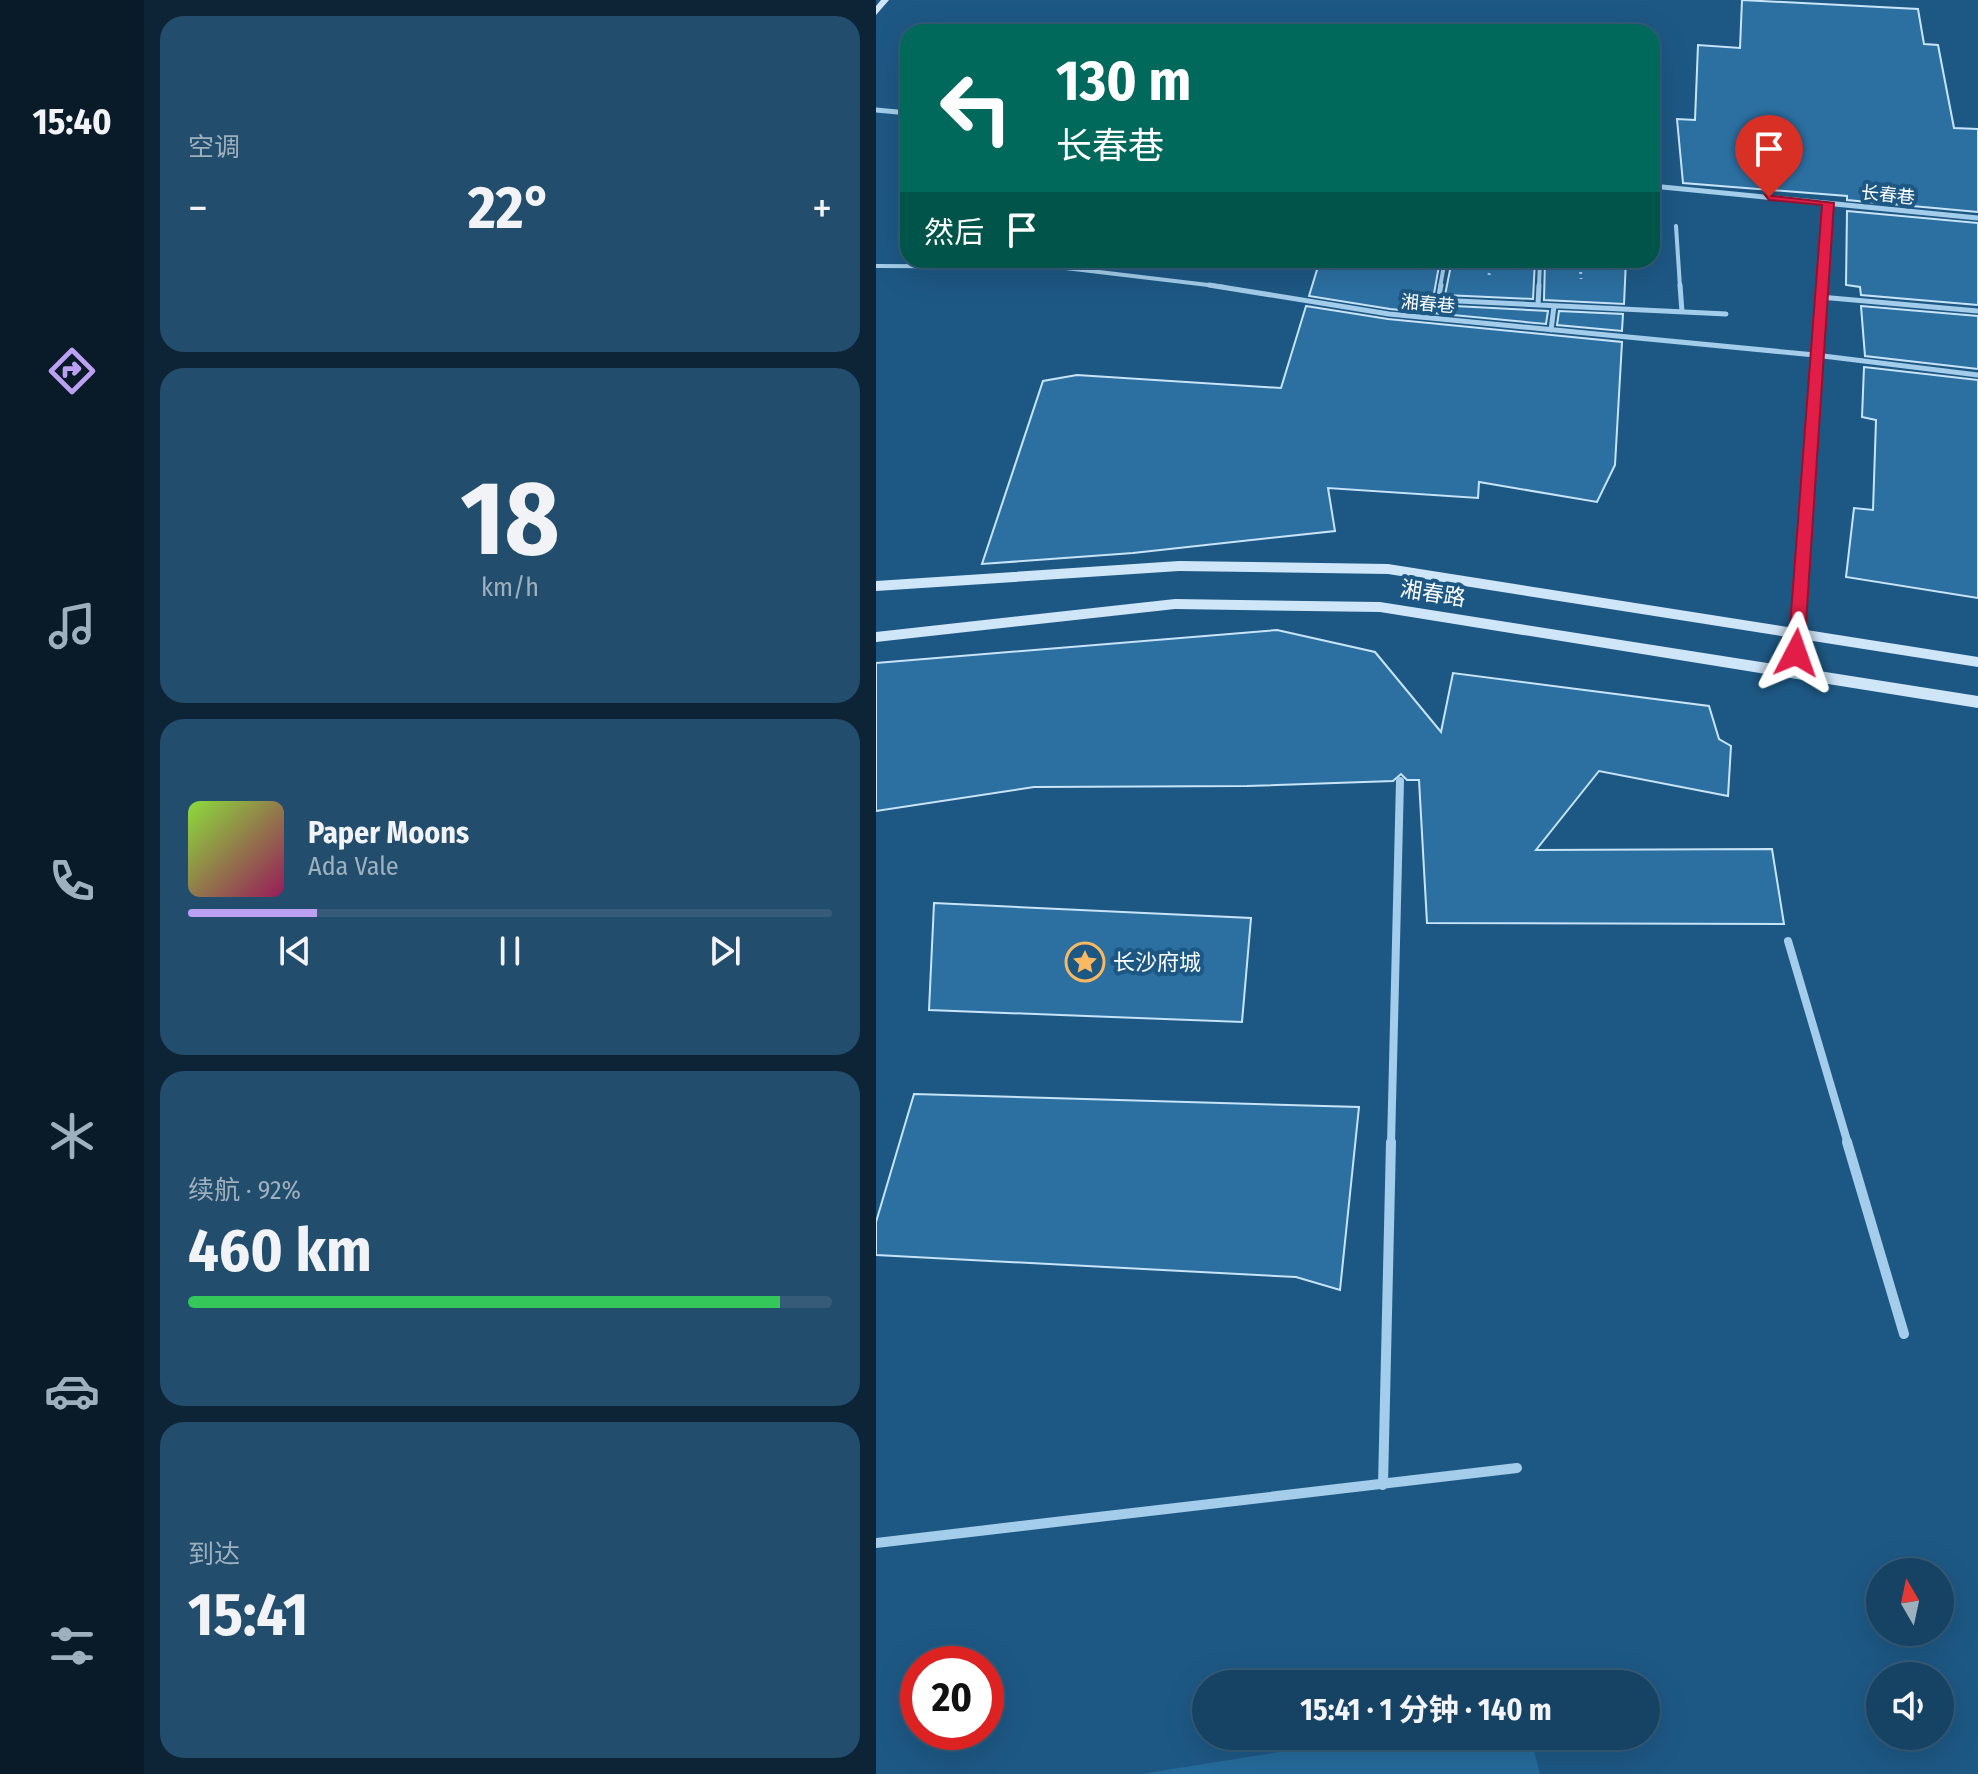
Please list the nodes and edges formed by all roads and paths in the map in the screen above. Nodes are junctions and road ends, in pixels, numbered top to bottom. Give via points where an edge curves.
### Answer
1 (885, 0) edge
2 (876, 12) edge
3 (876, 110) edge
4 (900, 112) edge
5 (1660, 187) edge
6 (1828, 203) junction
7 (1978, 218) edge
8 (1676, 226) dead end
9 (876, 266) edge
10 (900, 266) edge
11 (1065, 268) edge
12 (1444, 268) edge
13 (1540, 268) edge
14 (1820, 297) junction
15 (1538, 305) junction
16 (1554, 306) junction
17 (1978, 311) edge
18 (1682, 312) junction
19 (1726, 314) dead end
20 (1551, 330) junction
21 (1815, 355) junction
22 (1978, 375) edge
23 (876, 586) edge
24 (1798, 635) junction
25 (876, 637) edge
26 (1978, 662) edge
27 (1794, 672) junction
28 (1978, 702) edge
29 (1400, 781) dead end
30 (1788, 941) dead end
31 (1904, 1334) dead end
32 (1517, 1468) dead end
33 (1383, 1485) junction
34 (876, 1543) edge

1 - 2 street
3 - 4 street
5 - 6 street, 长春巷
6 - 7 street, 长春巷
6 - 14 lane
8 - 18 lane
9 - 10 lane, 湘春巷
11 - 20 lane, 湘春巷 via 1389,314
12 - 15 lane via 1438,300
13 - 15 lane
14 - 17 lane
14 - 21 lane
15 - 16 lane
16 - 18 lane
16 - 20 lane
18 - 19 lane
20 - 21 lane, 湘春巷
21 - 22 lane, 湘春巷
21 - 24 lane
23 - 24 street, 湘春路 via 1179,566 1388,569
24 - 26 street, 湘春路
24 - 27 lane
25 - 27 street, 湘春路 via 1175,604 1380,607
27 - 28 street, 湘春路
29 - 33 street
30 - 31 street
32 - 33 street
33 - 34 street

